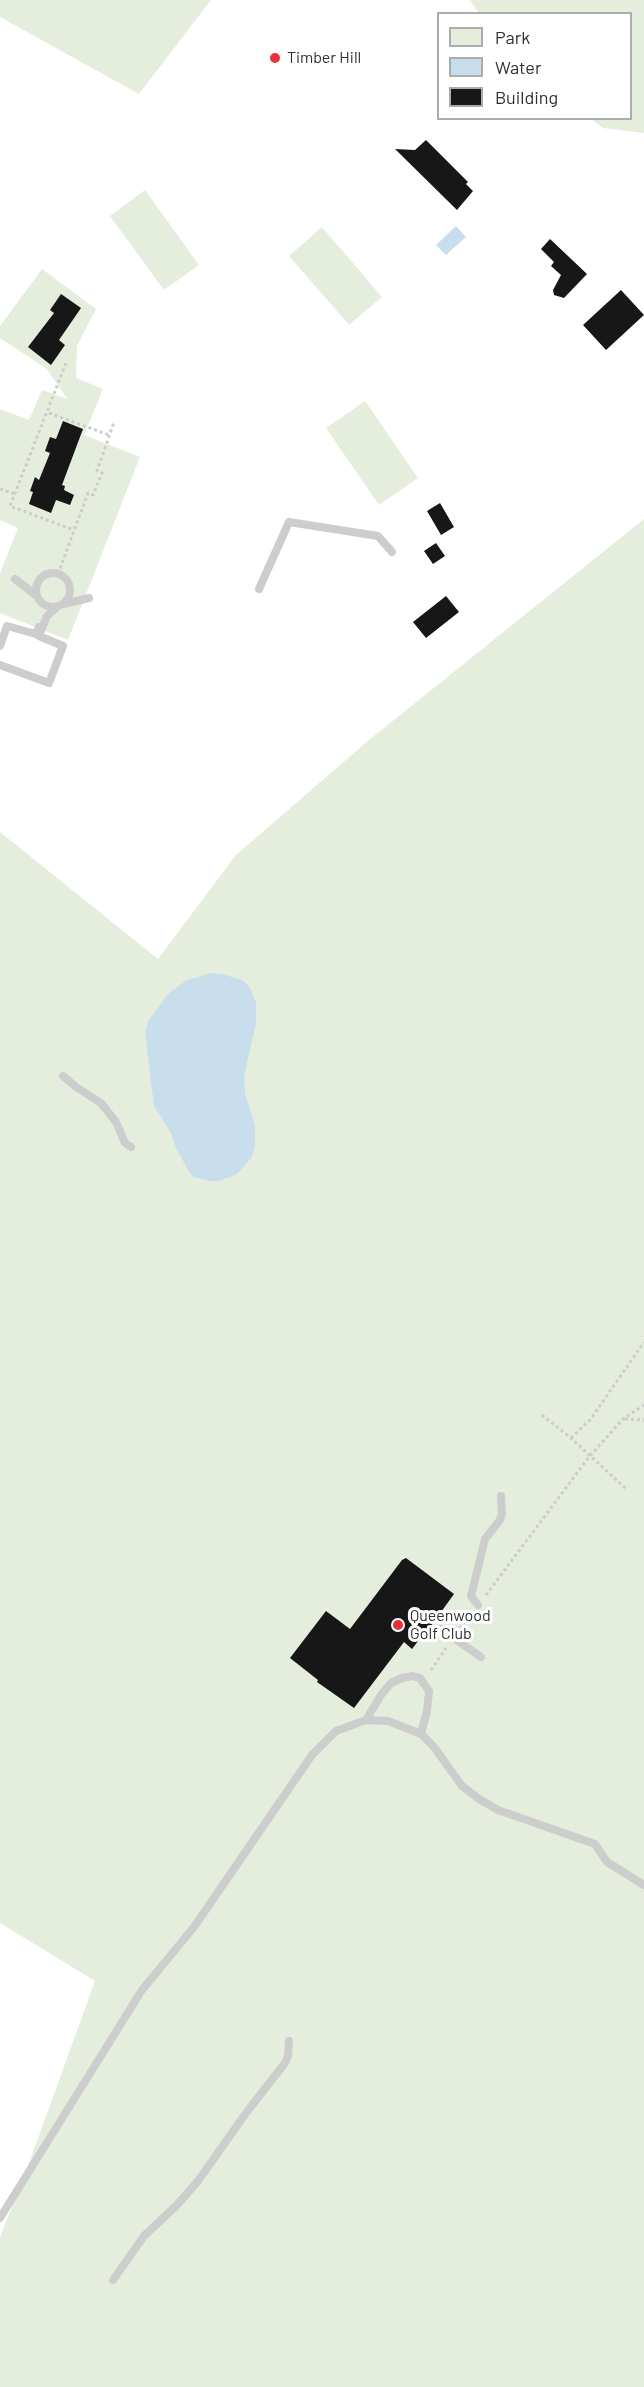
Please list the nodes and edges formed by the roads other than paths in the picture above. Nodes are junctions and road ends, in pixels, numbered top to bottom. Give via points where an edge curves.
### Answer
1 (392, 552) dead end
2 (15, 579) dead end
3 (259, 589) dead end
4 (89, 598) dead end
5 (40, 600) junction
6 (60, 606) junction
7 (0, 646) edge
8 (0, 666) edge
9 (63, 1076) dead end
10 (131, 1147) dead end
11 (501, 1496) dead end
12 (478, 1605) road end
13 (441, 1629) dead end
14 (481, 1657) dead end
15 (366, 1720) junction
16 (421, 1734) junction
17 (644, 1885) edge
18 (289, 2041) dead end
19 (0, 2218) edge
20 (113, 2280) dead end

1 - 3 lane via 378,536 289,522
2 - 5 lane
4 - 6 lane
5 - 6 lane
5 - 6 lane via 36,591 39,580 48,574 58,574 67,579 70,589 69,597
5 - 7 lane via 44,615 36,634 8,626
6 - 8 lane via 46,616 39,636 63,646 49,682
9 - 10 lane via 101,1103
11 - 12 lane via 500,1520 485,1539 471,1596
13 - 14 lane
15 - 16 lane via 388,1721
15 - 16 lane via 391,1683 413,1676 429,1691
15 - 19 lane via 336,1731 312,1755 194,1927 142,1990
16 - 17 lane via 462,1786 479,1799 498,1810 595,1844 607,1862
18 - 20 lane via 285,2063 198,2181 144,2236

